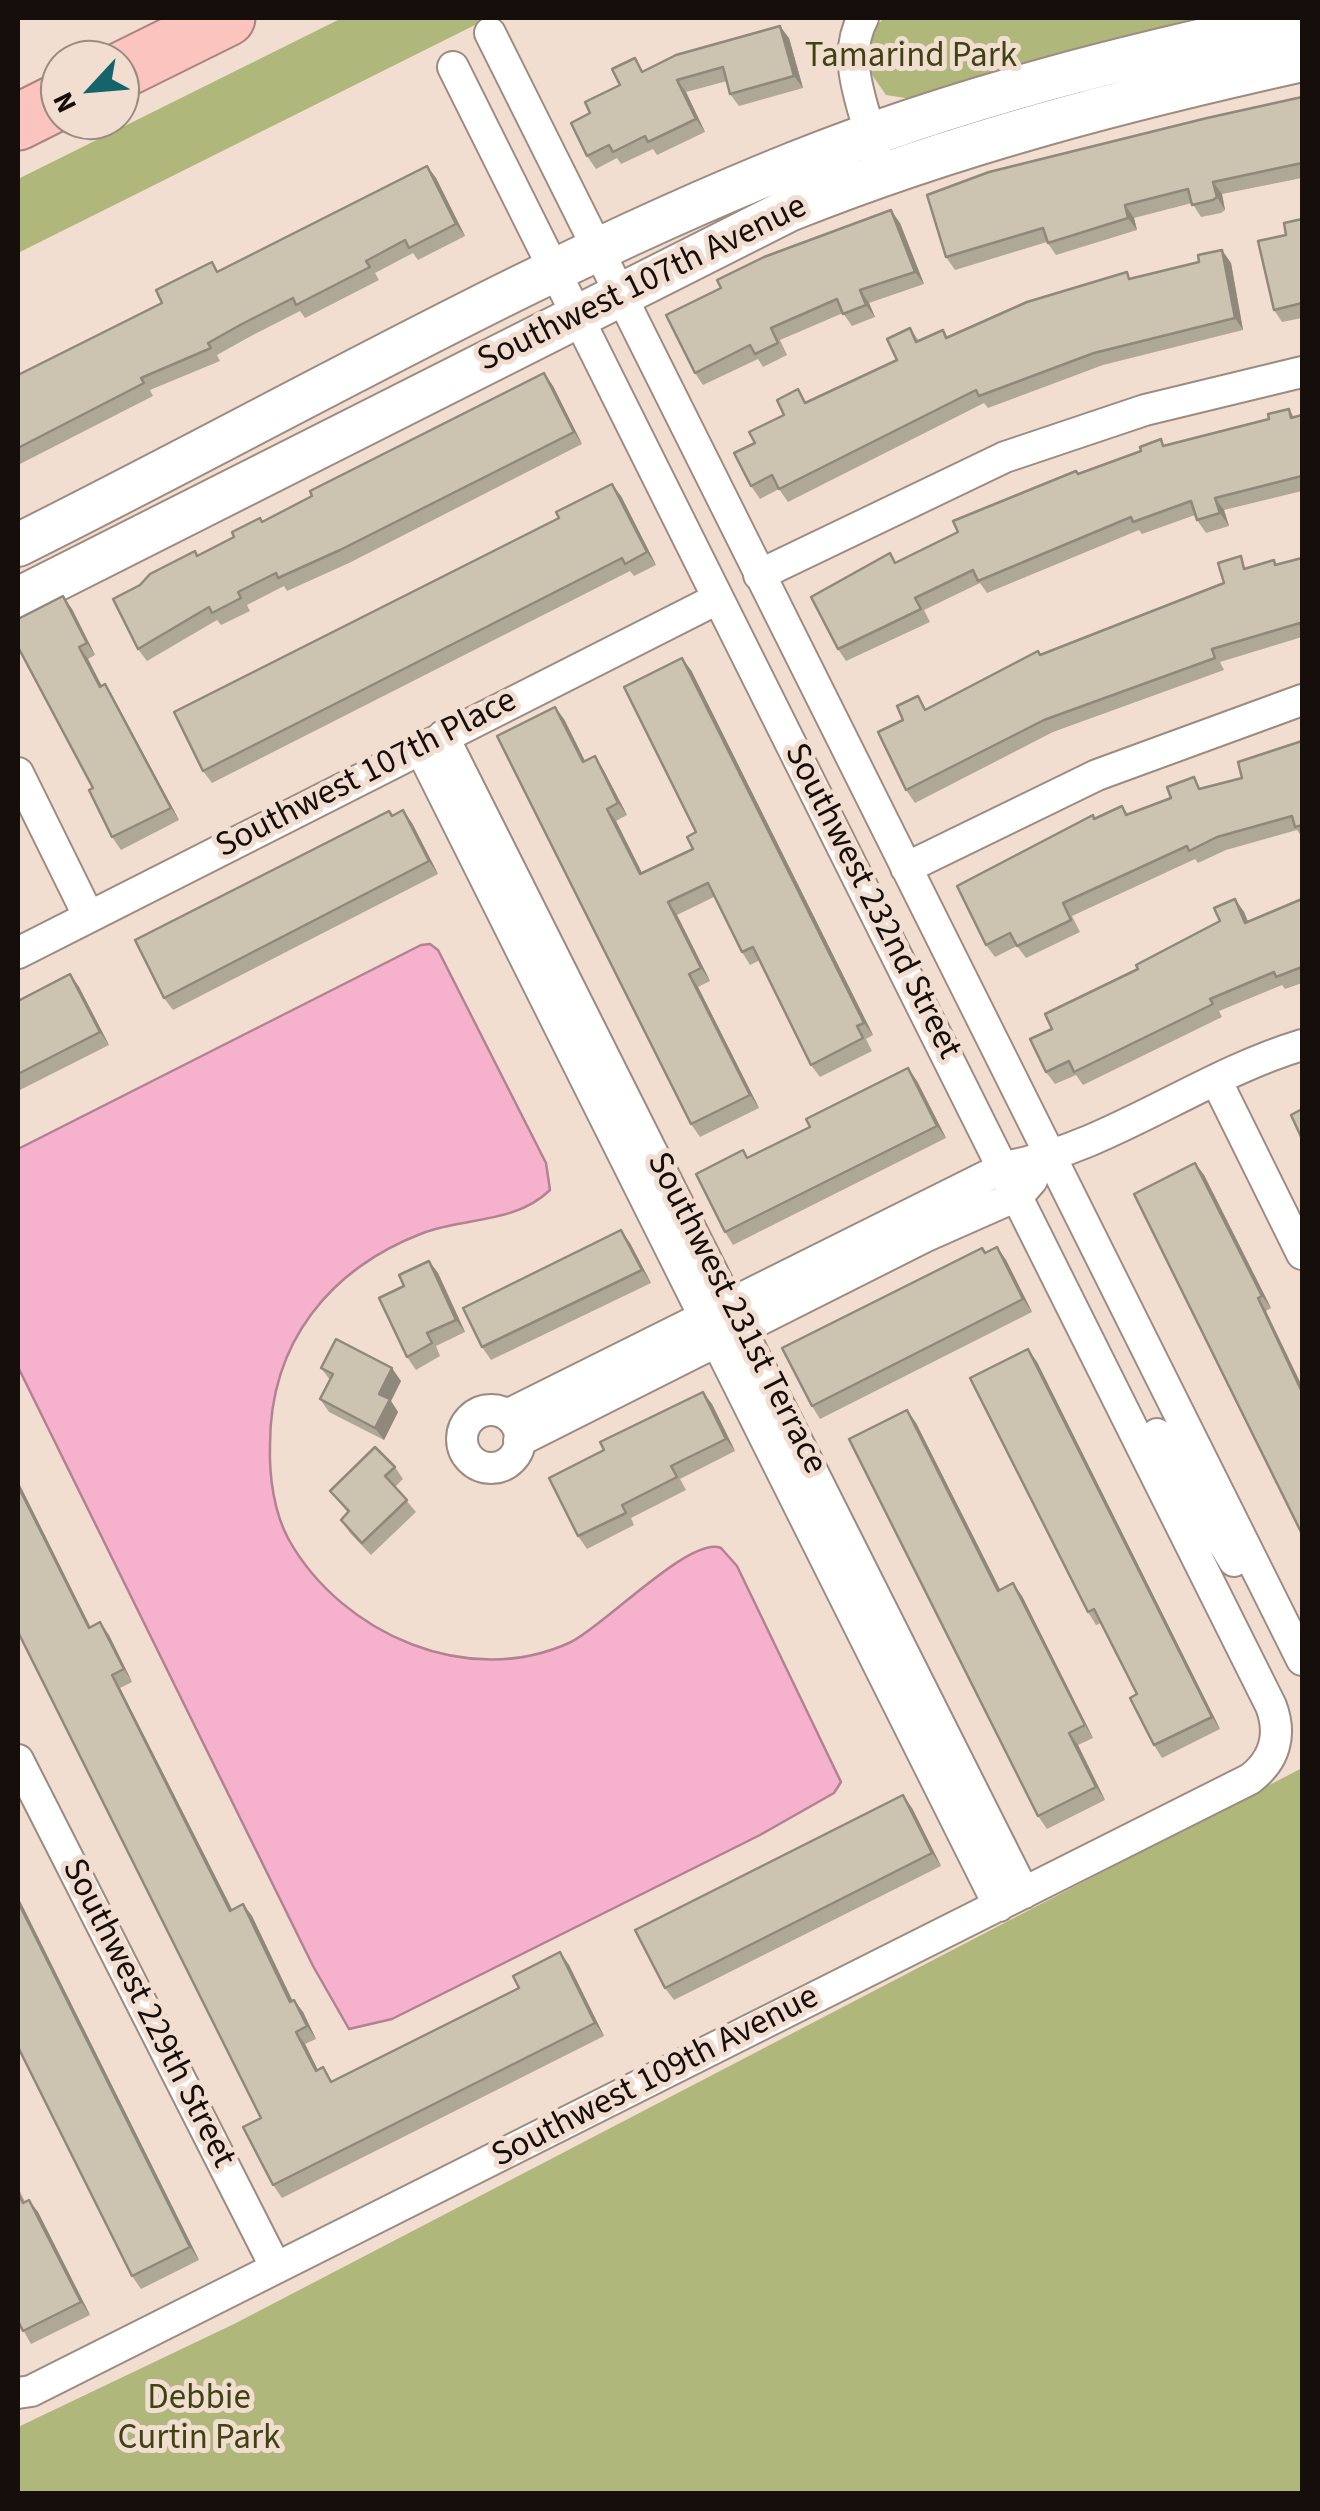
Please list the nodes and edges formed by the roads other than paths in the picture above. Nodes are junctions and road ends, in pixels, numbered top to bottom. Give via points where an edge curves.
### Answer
1 (227, 18) edge
2 (863, 18) edge
3 (1302, 18) edge
4 (490, 33) dead end
5 (1302, 60) edge
6 (140, 61) edge
7 (453, 67) dead end
8 (876, 154) junction
9 (598, 250) junction
10 (556, 271) junction
11 (620, 294) junction
12 (578, 316) junction
13 (1302, 372) edge
14 (18, 545) edge
15 (759, 574) junction
16 (717, 598) junction
17 (18, 600) edge
18 (1302, 700) edge
19 (431, 742) junction
20 (18, 774) edge
21 (906, 868) junction
22 (90, 917) junction
23 (18, 953) edge
24 (1302, 1045) edge
25 (1216, 1080) junction
26 (1052, 1158) junction
27 (1005, 1167) junction
28 (1019, 1195) junction
29 (1048, 1252) junction
30 (1302, 1254) edge
31 (724, 1323) junction
32 (513, 1428) dead end
33 (1302, 1660) edge
34 (1302, 1670) edge
35 (1276, 1742) joint
36 (18, 1760) edge
37 (1011, 1899) junction
38 (276, 2268) junction
39 (18, 2392) edge

1 - 6 highway
2 - 8 street via 852,60
3 - 8 street, Southwest 107th Avenue via 1086,67
4 - 9 street, Southwest 232nd Street
5 - 8 street, Southwest 107th Avenue
7 - 10 street, Southwest 232nd Street
8 - 9 street, Southwest 107th Avenue via 764,176
8 - 11 street, Southwest 107th Avenue
9 - 10 street, Southwest 107th Avenue
9 - 11 street, Southwest 232nd Street
10 - 12 street, Southwest 232nd Street
10 - 14 street, Southwest 107th Avenue
11 - 12 street, Southwest 107th Avenue
11 - 15 street, Southwest 232nd Street
12 - 16 street, Southwest 232nd Street
12 - 17 street, Southwest 107th Avenue
13 - 15 street via 1048,441
15 - 21 street, Southwest 232nd Street
16 - 19 street, Southwest 107th Place
16 - 27 street, Southwest 232nd Street
18 - 21 street via 1096,775
19 - 22 street, Southwest 107th Place
19 - 31 street, Southwest 231st Terrace
20 - 22 street
21 - 26 street, Southwest 232nd Street
22 - 23 street, Southwest 107th Place
24 - 25 street
25 - 26 street
25 - 30 street
26 - 27 street
26 - 28 street
26 - 33 street, Southwest 232nd Street
27 - 28 street, Southwest 232nd Street
27 - 31 street
28 - 29 street, Southwest 232nd Street
28 - 31 street
29 - 34 street
29 - 35 street, Southwest 232nd Street via 1271,1706
31 - 32 street
31 - 37 street, Southwest 231st Terrace
35 - 37 street, Southwest 109th Avenue via 1250,1780
36 - 38 street, Southwest 229th Street
37 - 38 street, Southwest 109th Avenue
38 - 39 street, Southwest 109th Avenue

